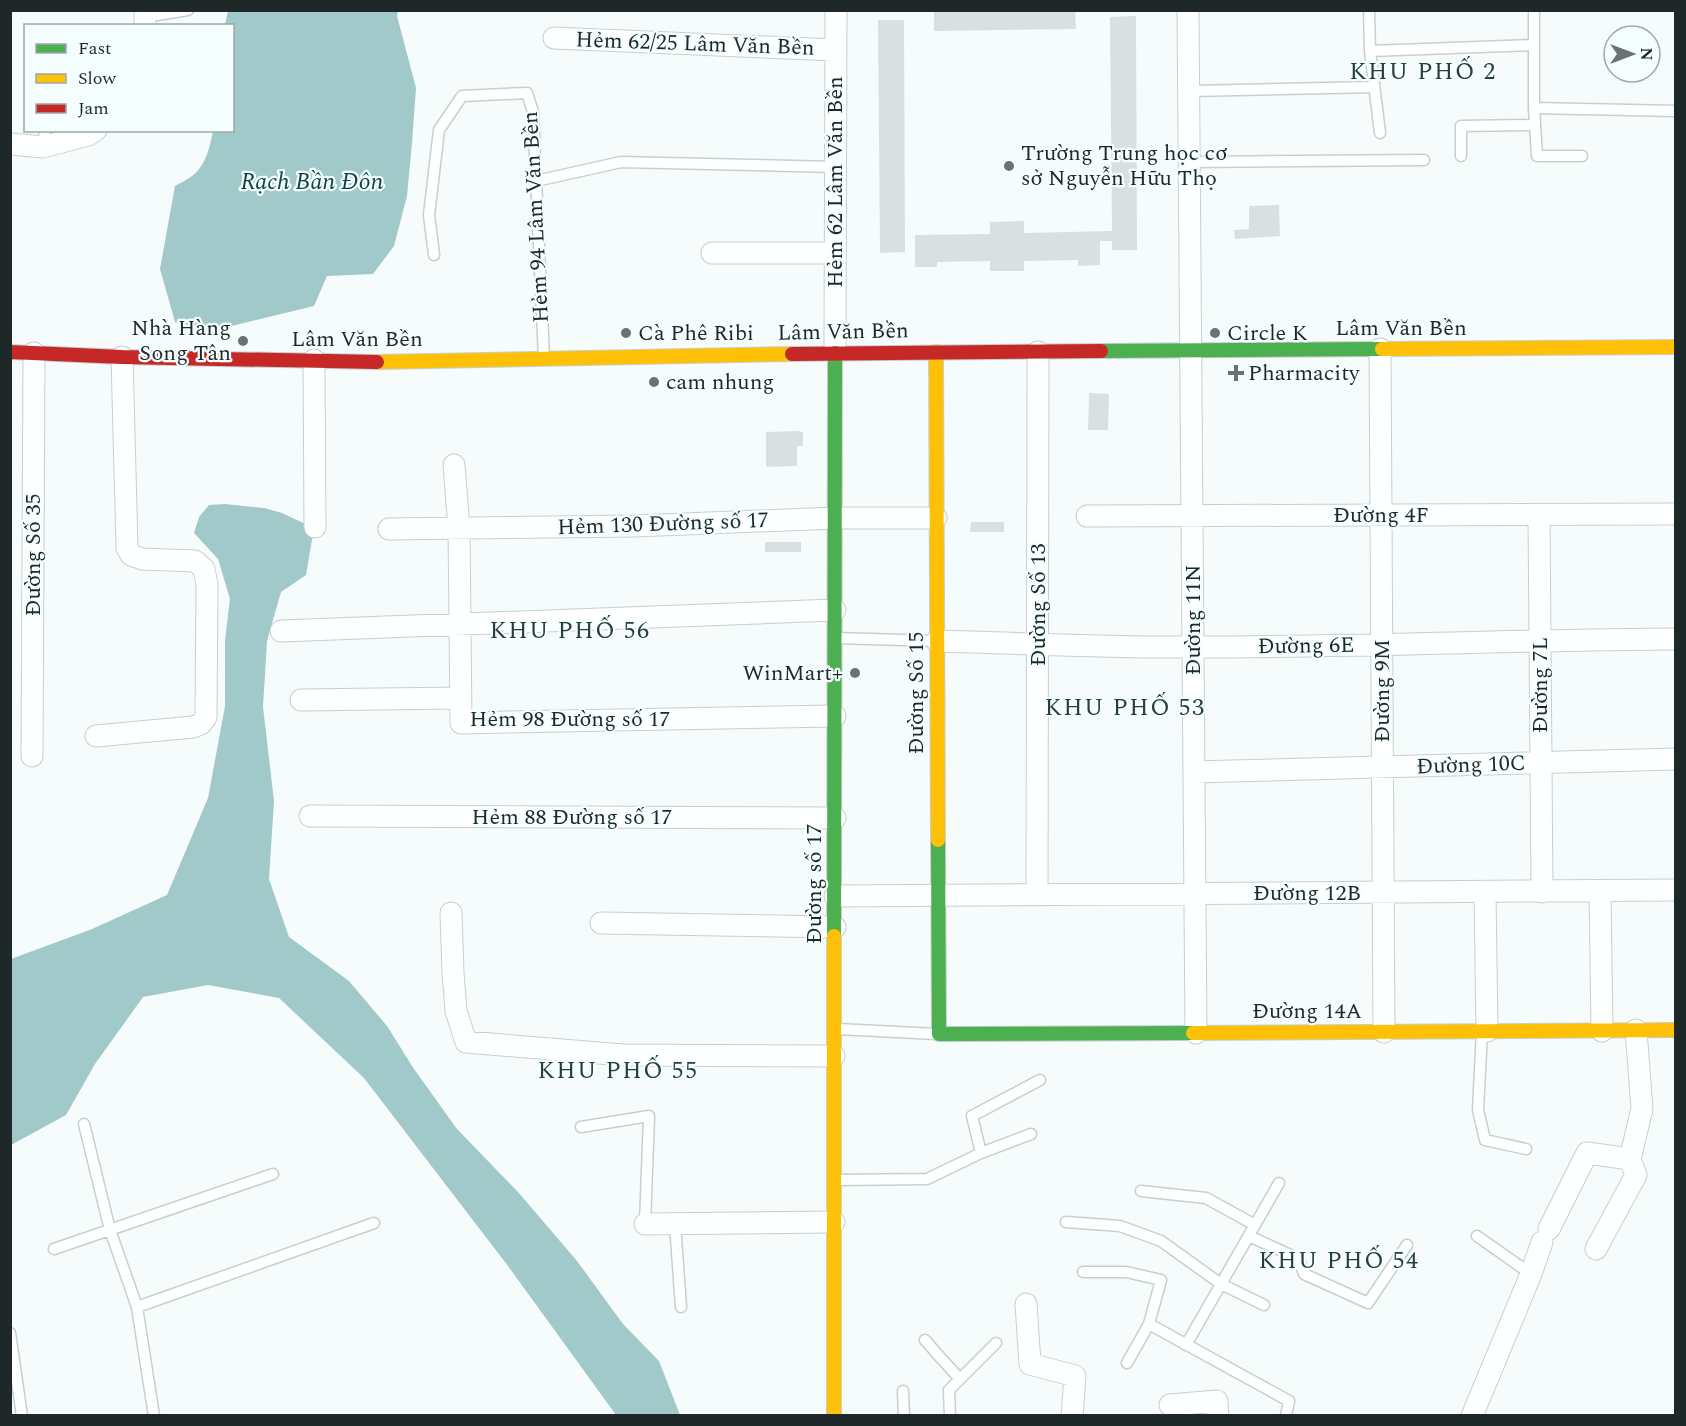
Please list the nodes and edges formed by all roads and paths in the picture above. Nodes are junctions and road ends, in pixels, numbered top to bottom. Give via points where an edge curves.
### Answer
1 (189, 10) edge
2 (836, 10) edge
3 (1188, 10) edge
4 (1369, 10) edge
5 (1534, 10) edge
6 (143, 21) edge
7 (554, 38) dead end
8 (1534, 45) junction
9 (836, 50) junction
10 (1370, 51) junction
11 (1374, 87) junction
12 (1189, 91) junction
13 (1534, 108) junction
14 (1676, 111) edge
15 (1535, 125) junction
16 (93, 132) edge
17 (1380, 133) dead end
18 (44, 139) edge
19 (10, 144) edge
20 (1461, 156) dead end
21 (1582, 156) dead end
22 (1424, 160) dead end
23 (1190, 162) junction
24 (835, 168) junction
25 (536, 181) junction
26 (712, 253) dead end
27 (835, 253) junction
28 (434, 255) dead end
29 (1676, 347) edge
30 (1380, 349) junction
31 (1191, 351) junction
32 (10, 352) edge
33 (936, 352) junction
34 (1038, 352) junction
35 (34, 353) junction
36 (835, 353) junction
37 (122, 357) junction
38 (544, 358) junction
39 (314, 360) junction
40 (454, 465) dead end
41 (1676, 514) edge
42 (1381, 515) junction
43 (1539, 515) junction
44 (1087, 516) dead end
45 (1192, 516) junction
46 (835, 518) junction
47 (936, 518) junction
48 (315, 527) dead end
49 (459, 528) junction
50 (389, 529) dead end
51 (835, 610) junction
52 (460, 625) junction
53 (281, 631) dead end
54 (835, 638) junction
55 (1676, 639) edge
56 (1540, 640) junction
57 (937, 641) junction
58 (1038, 644) junction
59 (1382, 644) junction
60 (1193, 647) junction
61 (460, 698) junction
62 (301, 700) dead end
63 (835, 716) junction
64 (96, 736) dead end
65 (32, 756) dead end
66 (1676, 759) edge
67 (1541, 763) junction
68 (1383, 767) junction
69 (1194, 772) junction
70 (310, 816) dead end
71 (835, 818) junction
72 (1676, 890) edge
73 (1600, 891) junction
74 (1383, 892) junction
75 (1485, 892) junction
76 (1542, 892) junction
77 (1195, 894) junction
78 (1037, 895) junction
79 (835, 896) junction
80 (938, 896) junction
81 (451, 913) dead end
82 (601, 923) dead end
83 (835, 927) junction
84 (834, 1029) junction
85 (1602, 1030) junction
86 (1636, 1030) junction
87 (1676, 1030) edge
88 (1485, 1031) junction
89 (1384, 1032) junction
90 (1196, 1033) junction
91 (939, 1034) junction
92 (834, 1056) junction
93 (1040, 1080) dead end
94 (84, 1124) dead end
95 (581, 1127) dead end
96 (1031, 1134) dead end
97 (1526, 1149) dead end
98 (981, 1154) junction
99 (1630, 1159) junction
100 (273, 1174) dead end
101 (834, 1180) junction
102 (1280, 1182) dead end
103 (1141, 1191) dead end
104 (834, 1222) junction
105 (1066, 1222) dead end
106 (374, 1223) dead end
107 (645, 1224) joint
108 (675, 1224) junction
109 (1255, 1225) junction
110 (110, 1230) junction
111 (1249, 1236) junction
112 (1477, 1236) dead end
113 (1407, 1245) dead end
114 (54, 1249) dead end
115 (1596, 1249) dead end
116 (1083, 1272) dead end
117 (1532, 1274) junction
118 (1221, 1284) junction
119 (1026, 1304) dead end
120 (1264, 1305) dead end
121 (137, 1307) junction
122 (681, 1307) dead end
123 (1149, 1324) junction
124 (10, 1333) edge
125 (925, 1340) dead end
126 (996, 1343) dead end
127 (1186, 1345) junction
128 (1127, 1363) dead end
129 (960, 1379) junction
130 (903, 1391) dead end
131 (1170, 1405) dead end
132 (22, 1416) edge
133 (154, 1416) edge
134 (834, 1416) edge
135 (904, 1416) edge
136 (950, 1416) edge
137 (1072, 1416) edge
138 (1218, 1416) edge
139 (1286, 1416) edge
140 (1472, 1416) edge

1 - 6 lane
2 - 9 street, Hẻm 62 Lâm Văn Bền
3 - 12 street, Đường 11N
4 - 10 lane
5 - 8 lane
7 - 9 street, Hẻm 62/25 Lâm Văn Bền
8 - 10 lane
8 - 13 lane
9 - 24 street, Hẻm 62 Lâm Văn Bền
10 - 11 lane
11 - 12 lane
11 - 17 lane
12 - 23 street, Đường 11N
13 - 14 lane
13 - 15 lane
15 - 20 lane via 1461,126
15 - 21 lane via 1537,156
16 - 18 street
18 - 19 street
22 - 23 lane
23 - 31 street, Đường 11N
24 - 25 lane via 621,162
24 - 27 street, Hẻm 62 Lâm Văn Bền
25 - 28 lane, Hẻm 94 Lâm Văn Bền via 533,112 526,93 462,96 439,130 429,215
25 - 38 lane, Hẻm 94 Lâm Văn Bền
26 - 27 street
27 - 36 street, Hẻm 62 Lâm Văn Bền
29 - 30 street, Lâm Văn Bền
30 - 31 street, Lâm Văn Bền
30 - 42 street, Đường 9M
31 - 34 street, Lâm Văn Bền
31 - 45 street, Đường 11N
32 - 35 street, Lâm Văn Bền
33 - 34 street, Lâm Văn Bền
33 - 36 street, Lâm Văn Bền
33 - 47 street, Đường Số 15
34 - 58 street, Đường Số 13
35 - 37 street, Lâm Văn Bền
35 - 65 street, Đường Số 35
36 - 38 street, Lâm Văn Bền
36 - 46 street, Đường số 17
37 - 39 street, Lâm Văn Bền
37 - 64 street via 127,548 131,555 142,559 195,561 204,569 206,717 193,727
38 - 39 street, Lâm Văn Bền
39 - 48 street
40 - 49 street, Hẻm 98 Đường số 17
41 - 43 street, Đường 4F
42 - 43 street, Đường 4F
42 - 45 street, Đường 4F
42 - 59 street, Đường 9M
43 - 56 street, Đường 7L
44 - 45 street, Đường 4F
45 - 60 street, Đường 11N
46 - 47 street, Hẻm 130 Đường số 17
46 - 49 street, Hẻm 130 Đường số 17
46 - 51 street, Đường số 17
47 - 57 street, Đường Số 15
49 - 50 street, Hẻm 130 Đường số 17
49 - 52 street, Hẻm 98 Đường số 17
51 - 52 street
51 - 54 street, Đường số 17
52 - 53 street
52 - 61 street, Hẻm 98 Đường số 17
54 - 57 lane
54 - 63 street, Đường số 17
55 - 56 street, Đường 6E
56 - 59 street, Đường 6E
56 - 67 street, Đường 7L
57 - 58 street, Đường 6E
57 - 80 street, Đường Số 15
58 - 60 street, Đường 6E
58 - 78 street, Đường Số 13
59 - 60 street, Đường 6E
59 - 68 street, Đường 9M
60 - 69 street, Đường 11N
61 - 62 street
61 - 63 street, Hẻm 98 Đường số 17 via 461,723
63 - 71 street, Đường số 17
66 - 67 street, Đường 10C
67 - 68 street, Đường 10C
67 - 76 street, Đường 7L
68 - 69 street, Đường 10C
68 - 74 street, Đường 9M
69 - 77 street, Đường 11N
70 - 71 street, Hẻm 88 Đường số 17
71 - 79 street, Đường số 17
72 - 73 street, Đường 12B
73 - 76 street, Đường 12B
73 - 85 street
74 - 75 street, Đường 12B
74 - 77 street, Đường 12B
74 - 89 street, Đường 9M
75 - 76 street, Đường 12B
75 - 88 street
77 - 78 street, Đường 12B
77 - 90 street, Đường 11N
78 - 80 street, Đường 12B
79 - 80 street, Đường 12B
79 - 83 street, Đường số 17
80 - 91 street, Đường Số 15
81 - 92 street via 456,1011 466,1042 623,1055
82 - 83 street
83 - 84 street, Đường số 17
84 - 91 lane
84 - 92 street, Đường số 17
85 - 86 street, Đường 14A
85 - 88 street, Đường 14A
86 - 87 street, Đường 14A
86 - 99 street via 1642,1109
88 - 89 street, Đường 14A
88 - 97 lane via 1478,1110 1485,1140
89 - 90 street, Đường 14A
90 - 91 street, Đường 14A
92 - 101 street, Đường số 17
93 - 98 lane via 972,1116
94 - 110 lane
95 - 107 lane via 649,1116
96 - 98 lane
98 - 101 lane via 927,1179
99 - 115 street via 1636,1174
99 - 117 street via 1587,1153 1545,1235
100 - 110 lane
101 - 104 street, Đường số 17
102 - 109 lane
103 - 109 lane via 1206,1198
104 - 108 street
104 - 134 street, Đường số 17
105 - 118 lane via 1120,1226 1161,1241
106 - 121 lane
107 - 108 street
108 - 122 lane
109 - 111 lane
110 - 114 lane
110 - 121 lane
111 - 113 lane via 1299,1259 1304,1274 1368,1303
111 - 118 lane
112 - 117 lane
116 - 123 lane via 1126,1272 1161,1280
117 - 140 street
118 - 120 lane
118 - 127 lane
119 - 137 street via 1030,1364 1075,1376
121 - 133 lane
123 - 127 lane
123 - 128 lane
124 - 132 lane
125 - 129 lane
126 - 129 lane
127 - 139 lane via 1289,1401
129 - 136 lane via 949,1390
130 - 135 lane
131 - 138 street via 1216,1401

